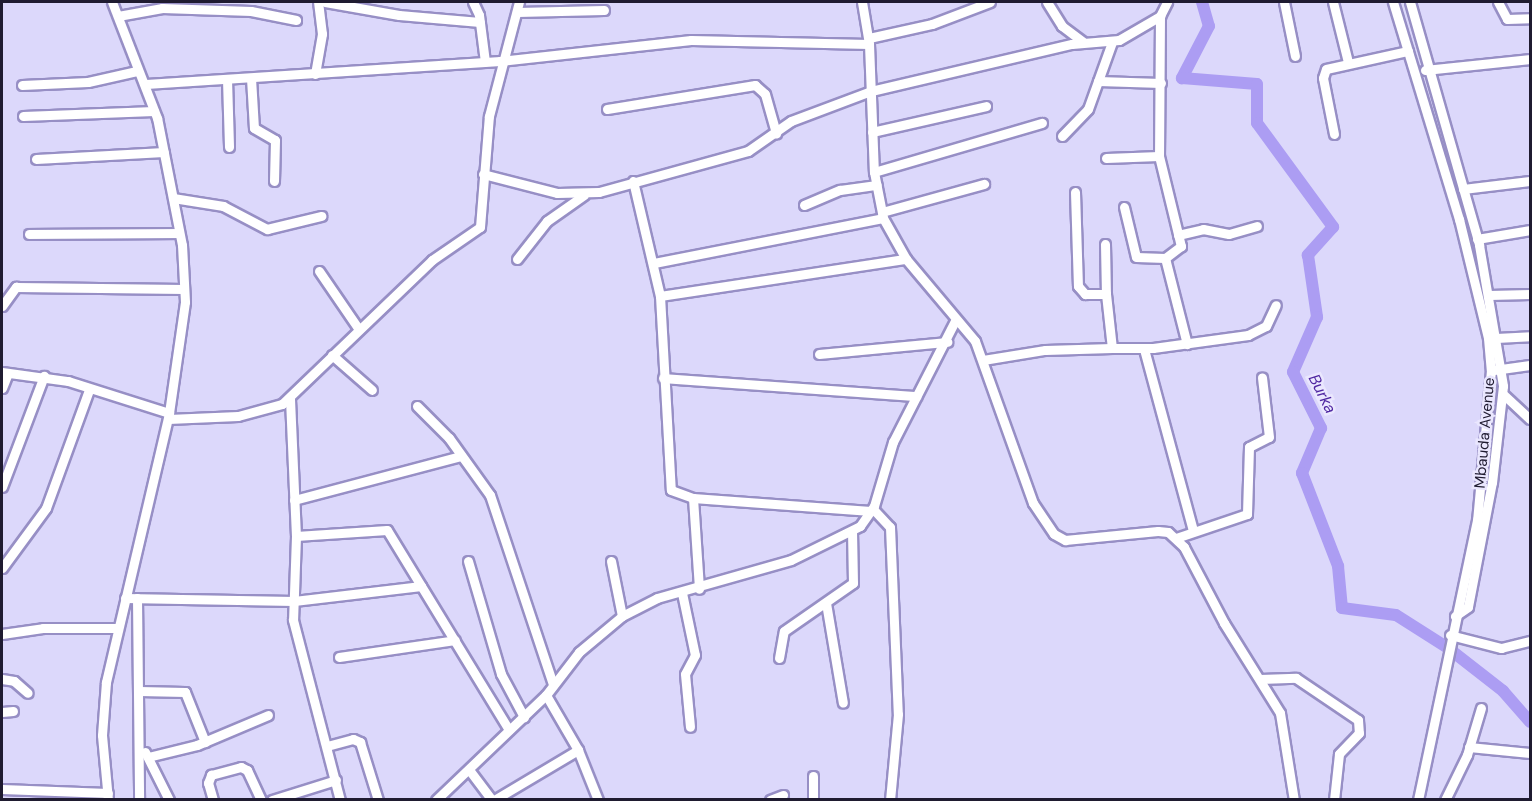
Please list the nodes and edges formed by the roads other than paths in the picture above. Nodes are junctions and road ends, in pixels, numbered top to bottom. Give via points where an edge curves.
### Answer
1 (112, 2) edge
2 (257, 2) edge
3 (318, 2) edge
4 (325, 2) edge
5 (472, 2) edge
6 (519, 2) edge
7 (862, 2) edge
8 (990, 2) edge
9 (1047, 2) edge
10 (1167, 2) edge
11 (1284, 2) edge
12 (1333, 2) edge
13 (1393, 2) edge
14 (1410, 2) edge
15 (1498, 2) edge
16 (152, 5) edge
17 (604, 10) dead end
18 (251, 11) junction
19 (517, 12) junction
20 (118, 16) junction
21 (1160, 16) junction
22 (1530, 18) edge
23 (296, 20) dead end
24 (480, 22) junction
25 (869, 41) junction
26 (1083, 42) junction
27 (1112, 42) junction
28 (1408, 51) junction
29 (1295, 56) dead end
30 (1530, 59) edge
31 (500, 60) junction
32 (484, 62) junction
33 (1348, 62) junction
34 (1429, 69) junction
35 (137, 71) junction
36 (1415, 72) junction
37 (315, 74) junction
38 (251, 78) junction
39 (227, 79) junction
40 (1098, 81) junction
41 (1161, 83) junction
42 (146, 84) junction
43 (22, 86) dead end
44 (871, 91) junction
45 (986, 106) dead end
46 (606, 109) dead end
47 (154, 111) junction
48 (23, 116) dead end
49 (1042, 123) dead end
50 (872, 132) junction
51 (776, 133) junction
52 (1334, 134) dead end
53 (1062, 136) dead end
54 (229, 147) dead end
55 (164, 152) junction
56 (1159, 156) junction
57 (1106, 158) dead end
58 (36, 159) dead end
59 (874, 172) junction
60 (483, 174) junction
61 (274, 181) dead end
62 (633, 181) junction
63 (1530, 181) edge
64 (984, 184) dead end
65 (876, 185) junction
66 (1463, 189) junction
67 (1075, 192) dead end
68 (586, 194) junction
69 (173, 198) junction
70 (804, 205) dead end
71 (1124, 207) dead end
72 (883, 215) junction
73 (321, 216) dead end
74 (1257, 226) dead end
75 (1530, 230) edge
76 (179, 232) junction
77 (29, 234) dead end
78 (1178, 235) junction
79 (1477, 239) junction
80 (1105, 244) dead end
81 (1165, 258) junction
82 (517, 259) dead end
83 (906, 259) junction
84 (654, 263) junction
85 (319, 271) dead end
86 (184, 289) junction
87 (1106, 294) junction
88 (1530, 294) edge
89 (1489, 295) junction
90 (660, 296) junction
91 (1276, 305) dead end
92 (2, 306) edge
93 (956, 319) junction
94 (358, 327) junction
95 (1530, 336) edge
96 (1496, 338) junction
97 (947, 342) junction
98 (1187, 344) junction
99 (1112, 348) junction
100 (1144, 349) junction
101 (819, 354) dead end
102 (332, 355) junction
103 (983, 360) junction
104 (1530, 365) edge
105 (1496, 369) junction
106 (5, 373) edge
107 (44, 376) junction
108 (1262, 377) dead end
109 (663, 378) junction
110 (2, 388) edge
111 (89, 390) junction
112 (372, 390) dead end
113 (1504, 395) junction
114 (916, 396) junction
115 (290, 399) junction
116 (417, 406) dead end
117 (169, 416) junction
118 (1530, 419) edge
119 (461, 456) junction
120 (2, 487) edge
121 (693, 498) junction
122 (294, 500) junction
123 (872, 510) junction
124 (1193, 530) junction
125 (852, 531) junction
126 (296, 536) junction
127 (1176, 538) junction
128 (468, 561) dead end
129 (611, 561) dead end
130 (2, 568) edge
131 (421, 586) junction
132 (699, 589) junction
133 (682, 593) junction
134 (125, 598) junction
135 (136, 598) junction
136 (294, 601) junction
137 (826, 603) junction
138 (622, 616) junction
139 (1455, 616) junction
140 (118, 628) junction
141 (2, 634) edge
142 (1450, 635) junction
143 (455, 640) junction
144 (1530, 640) edge
145 (339, 657) dead end
146 (778, 658) dead end
147 (2, 679) edge
148 (1260, 680) junction
149 (553, 684) junction
150 (139, 691) junction
151 (28, 693) dead end
152 (546, 695) junction
153 (843, 703) dead end
154 (1481, 708) dead end
155 (13, 711) dead end
156 (2, 712) edge
157 (268, 715) dead end
158 (524, 717) junction
159 (690, 727) dead end
160 (509, 730) junction
161 (139, 742) junction
162 (205, 742) junction
163 (327, 746) junction
164 (1469, 747) junction
165 (578, 750) junction
166 (1530, 753) edge
167 (148, 757) junction
168 (470, 771) junction
169 (813, 776) dead end
170 (336, 780) junction
171 (2, 789) edge
172 (783, 795) dead end
173 (108, 796) edge
174 (139, 800) edge
175 (169, 800) edge
176 (213, 800) edge
177 (261, 800) edge
178 (272, 800) edge
179 (340, 800) edge
180 (378, 800) edge
181 (436, 800) edge
182 (493, 800) edge
183 (598, 800) edge
184 (770, 800) edge
185 (813, 800) edge
186 (890, 800) edge
187 (1294, 800) edge
188 (1334, 800) edge
189 (1418, 800) edge
190 (1445, 800) edge

1 - 20 street
2 - 18 street
3 - 37 street via 322,34
4 - 24 street via 399,15
5 - 24 street
6 - 19 street
7 - 25 street
8 - 25 street via 932,24
9 - 26 street via 1062,26
10 - 21 street
11 - 29 street
12 - 33 street
13 - 28 street, Mbauda Avenue
14 - 34 street
15 - 22 street via 1507,19
16 - 18 street
16 - 20 street
17 - 19 street
18 - 23 street
19 - 31 street via 513,36
20 - 35 street
21 - 27 street via 1138,32
21 - 41 street
24 - 32 street
25 - 31 street via 691,40
25 - 44 street
26 - 27 street
26 - 44 street
27 - 40 street
28 - 33 street
28 - 36 street, Mbauda Avenue
30 - 34 street
31 - 32 street
31 - 60 street
32 - 37 street
33 - 52 street via 1329,66 1323,78
34 - 36 street
34 - 66 street
35 - 42 street
35 - 43 street via 88,82
36 - 105 street, Mbauda Avenue via 1467,251
37 - 38 street
38 - 39 street
38 - 61 street via 254,128 275,140
39 - 42 street
39 - 54 street
40 - 41 street
40 - 53 street via 1083,117
41 - 56 street
42 - 47 street
44 - 50 street
44 - 51 street via 791,121
45 - 50 street
46 - 51 street via 755,86 765,94
47 - 48 street
47 - 55 street
49 - 59 street
50 - 59 street
51 - 62 street via 739,154
55 - 58 street
55 - 69 street
56 - 57 street
56 - 78 street
59 - 65 street
60 - 68 street via 557,194
60 - 94 street via 480,227 432,260
62 - 68 street
62 - 84 street
63 - 66 street
64 - 72 street
65 - 70 street via 840,190
65 - 72 street
66 - 79 street
67 - 87 street via 1078,286 1085,294
68 - 82 street via 547,221
69 - 73 street via 223,206 267,230
69 - 76 street
71 - 81 street via 1136,257
72 - 83 street
72 - 84 street
74 - 78 street via 1229,234 1203,229
75 - 79 street
76 - 77 street
76 - 86 street
78 - 81 street via 1180,250
79 - 89 street
80 - 87 street
81 - 98 street
83 - 90 street
83 - 93 street
84 - 90 street
85 - 94 street
86 - 92 street via 16,287
86 - 117 street via 183,337
87 - 99 street
88 - 89 street
89 - 96 street
90 - 109 street
91 - 98 street via 1270,320 1255,333
93 - 97 street
93 - 103 street via 975,341
94 - 102 street
95 - 96 street
96 - 105 street
97 - 101 street
97 - 114 street
98 - 100 street
99 - 100 street
99 - 103 street via 1045,350
100 - 124 street
102 - 112 street
102 - 115 street
103 - 127 street via 1012,453 1033,503 1054,534 1079,540 1158,531
104 - 105 street
105 - 113 street
105 - 139 street, Mbauda Avenue via 1477,520
106 - 107 street
106 - 110 street
107 - 111 street
107 - 120 street
108 - 124 street via 1269,437 1249,447 1247,514
109 - 114 street
109 - 121 street via 670,487 677,495
111 - 117 street
111 - 130 street via 46,508
113 - 118 street
113 - 139 street via 1468,607
114 - 123 street via 893,441
115 - 117 street via 274,408 238,416
115 - 122 street
116 - 119 street
117 - 134 street
119 - 122 street
119 - 149 street via 490,495
121 - 123 street
121 - 132 street
122 - 126 street
123 - 125 street
123 - 186 street via 887,519 890,528 898,707
124 - 127 street
125 - 132 street via 790,560
125 - 137 street via 853,583
126 - 131 street via 387,530
126 - 136 street
127 - 148 street
128 - 158 street via 501,674
129 - 138 street
131 - 136 street
131 - 143 street
132 - 133 street
133 - 138 street via 648,602
133 - 159 street via 695,655 685,674
134 - 135 street
134 - 140 street
135 - 136 street
135 - 150 street
136 - 163 street via 295,627
137 - 146 street via 781,634
137 - 153 street
138 - 149 street via 579,652
139 - 142 street, Mbauda Avenue
140 - 141 street via 43,628
140 - 173 street via 103,703
142 - 144 street via 1501,648
142 - 189 street, Mbauda Avenue
143 - 145 street
143 - 160 street
147 - 151 street via 14,681
148 - 187 street via 1280,713
148 - 188 street via 1296,678 1358,720 1359,733 1339,754
149 - 152 street
150 - 161 street
150 - 162 street via 185,692
152 - 158 street
152 - 165 street
154 - 164 street
155 - 156 street
157 - 162 street
158 - 160 street
160 - 168 street
161 - 167 street
161 - 174 street
162 - 167 street
163 - 170 street
163 - 180 street via 353,739 360,742
164 - 166 street
164 - 190 street
165 - 182 street
165 - 183 street
167 - 175 street
168 - 181 street
168 - 182 street
169 - 185 street
170 - 178 street
170 - 179 street
171 - 173 street
172 - 184 street
176 - 177 street via 208,783 211,775 240,767 247,770

